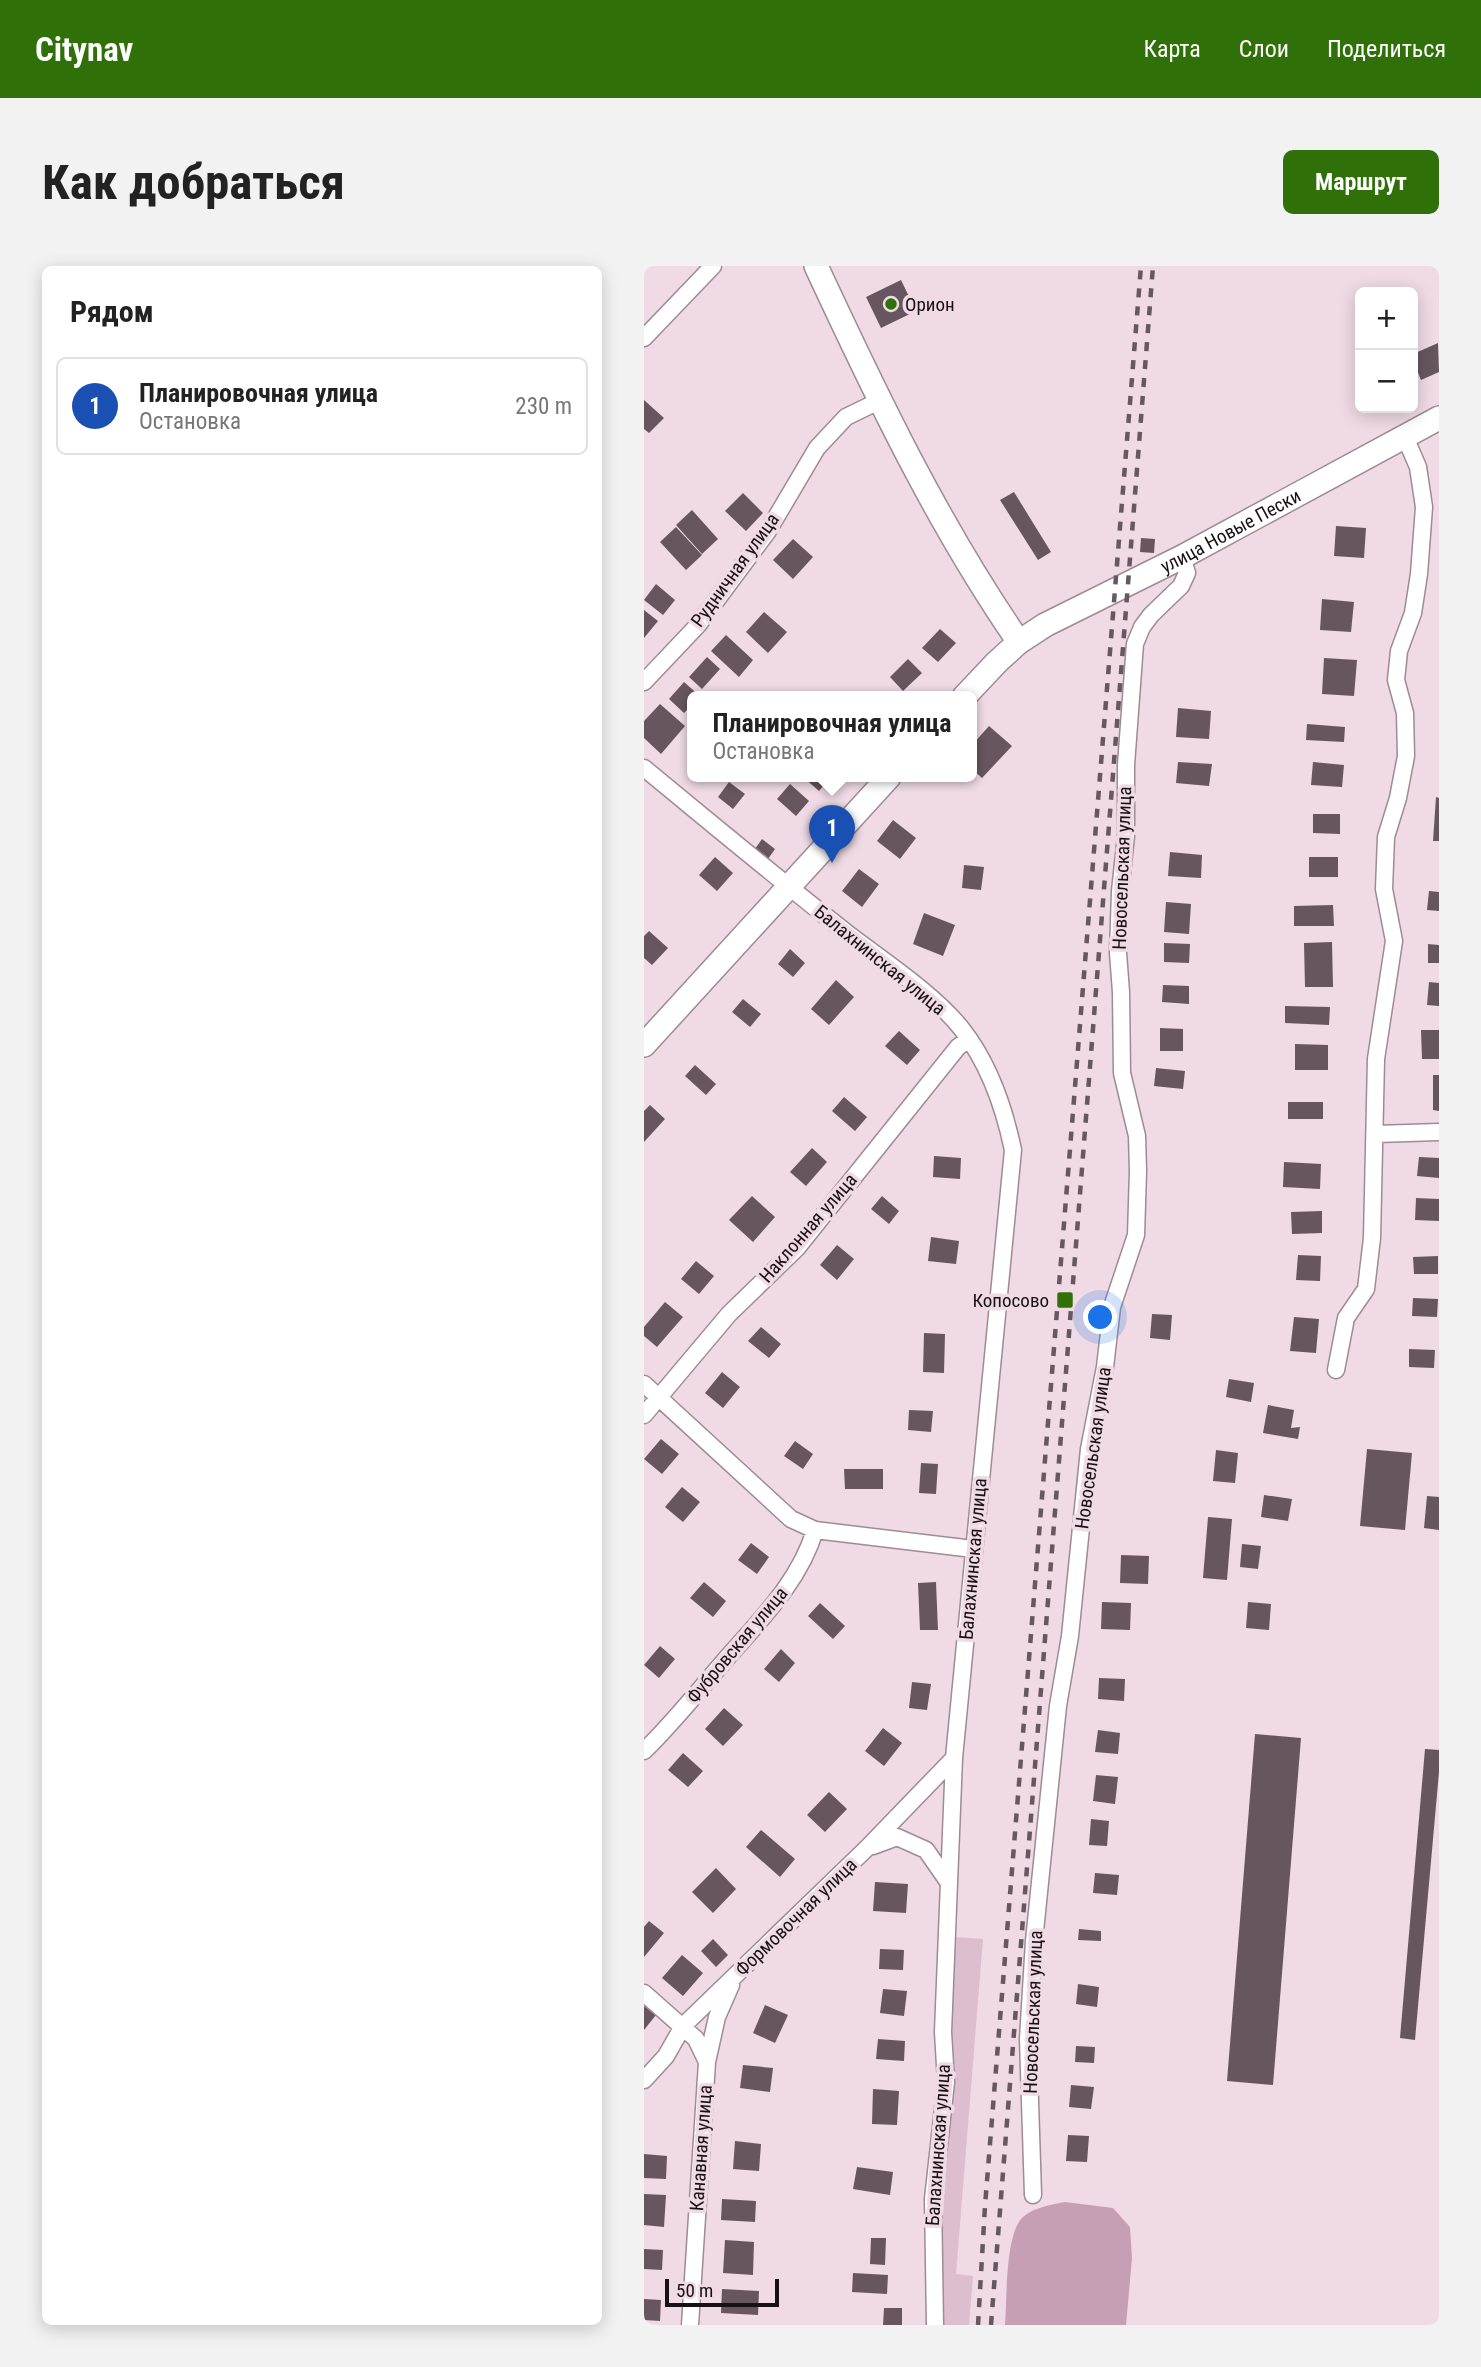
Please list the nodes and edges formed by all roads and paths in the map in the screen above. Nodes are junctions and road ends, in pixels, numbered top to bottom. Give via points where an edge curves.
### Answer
1 (713, 266) edge
2 (816, 266) edge
3 (644, 338) edge
4 (881, 400) junction
5 (1439, 418) edge
6 (1405, 437) junction
7 (1182, 557) junction
8 (1019, 642) junction
9 (644, 682) edge
10 (970, 691) edge
11 (644, 768) edge
12 (884, 782) edge
13 (789, 887) junction
14 (969, 1039) junction
15 (644, 1045) edge
16 (1439, 1132) edge
17 (1376, 1134) junction
18 (1336, 1370) dead end
19 (644, 1384) edge
20 (659, 1396) junction
21 (644, 1415) edge
22 (815, 1530) junction
23 (973, 1549) junction
24 (644, 1751) edge
25 (954, 1758) junction
26 (867, 1848) junction
27 (949, 1883) junction
28 (735, 1976) junction
29 (644, 1993) edge
30 (683, 2026) junction
31 (707, 2062) junction
32 (644, 2080) edge
33 (1032, 2195) dead end
34 (690, 2325) edge
35 (935, 2325) edge

1 - 3 street
2 - 4 main road
4 - 8 main road via 993,605
4 - 9 street, Рудничная улица via 846,416 817,447 768,531 698,625
5 - 6 main road, улица Новые Пески
6 - 7 main road, улица Новые Пески
6 - 17 street via 1418,467 1424,507 1413,613 1399,651 1396,680 1405,713 1406,756 1386,837 1384,889 1394,941 1376,1059
7 - 8 main road, улица Новые Пески
7 - 33 street, Новосельская улица via 1187,573 1181,586 1151,615 1135,644 1118,953 1122,1073 1137,1136 1136,1235 1112,1307 1089,1449 1070,1636 1058,1706 1028,2039
8 - 10 main road, улица Новые Пески
11 - 13 street, Балахнинская улица
12 - 13 main road
13 - 14 street, Балахнинская улица via 944,1009
13 - 15 main road
14 - 20 street, Наклонная улица via 797,1248 729,1314
14 - 23 street, Балахнинская улица via 1006,1113 1013,1150
16 - 17 street
17 - 18 street via 1366,1289 1346,1318
19 - 20 street
20 - 21 street, Наклонная улица
20 - 22 street via 791,1519
22 - 23 street
22 - 24 street, Фубровская улица via 797,1573 768,1611
23 - 25 street, Балахнинская улица
25 - 26 street, Формовочная улица
25 - 27 street, Балахнинская улица
26 - 27 street via 897,1837 926,1850
26 - 28 street, Формовочная улица
27 - 35 street, Балахнинская улица via 943,2032 946,2081 933,2199
28 - 30 street, Формовочная улица
28 - 31 street, Канавная улица via 717,2017
29 - 30 street
30 - 31 street via 696,2039
30 - 32 street, Формовочная улица via 666,2056
31 - 34 street, Канавная улица

